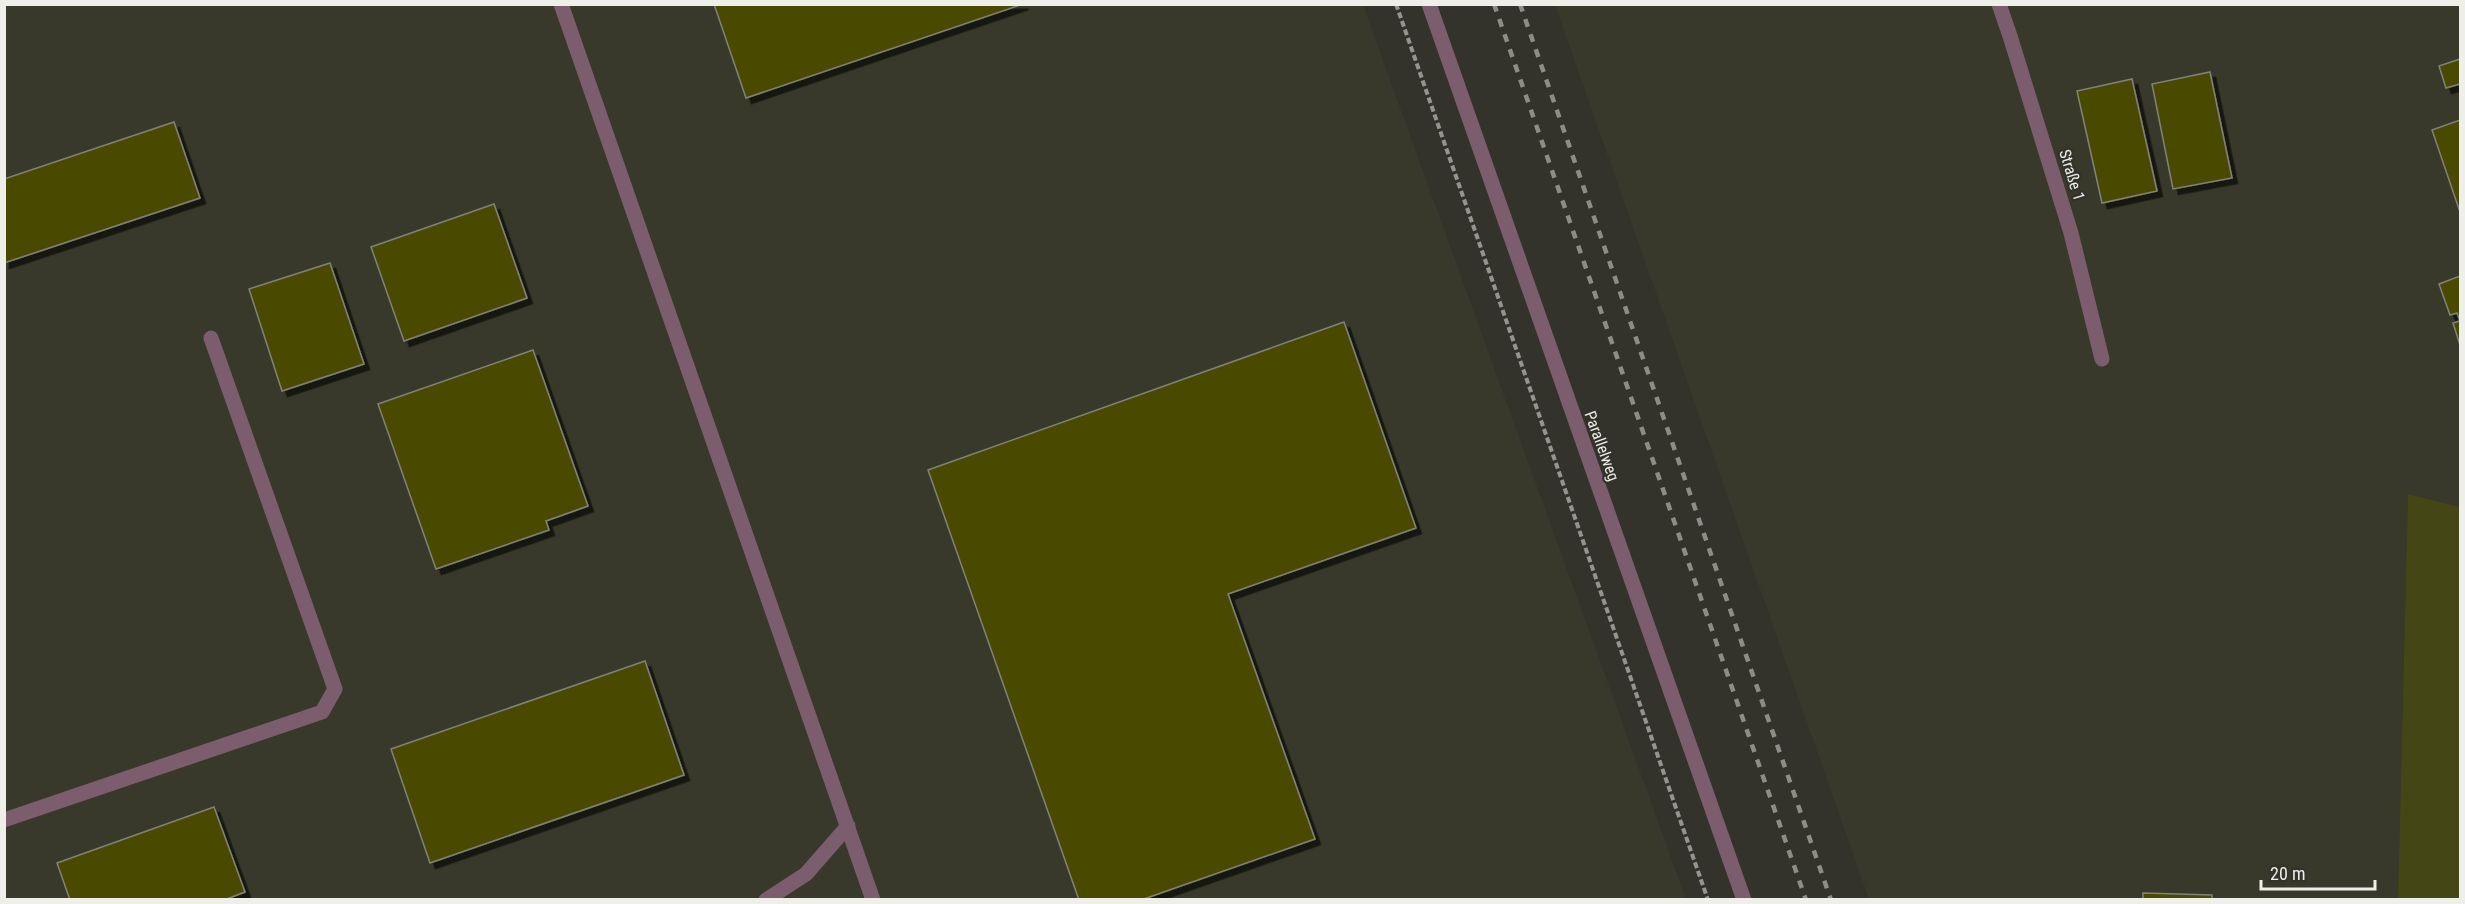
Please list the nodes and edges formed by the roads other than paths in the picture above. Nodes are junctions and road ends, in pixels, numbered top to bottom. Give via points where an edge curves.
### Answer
1 (561, 4) edge
2 (1430, 4) edge
3 (1999, 4) edge
4 (211, 338) dead end
5 (2102, 359) dead end
6 (4, 820) edge
7 (848, 826) junction
8 (766, 900) edge
9 (873, 900) edge
10 (1744, 900) edge

1 - 7 street
2 - 10 street, Parallelweg
3 - 5 street, Straße 1 via 2071,233
4 - 6 street via 335,689 322,712
7 - 8 street via 806,874
7 - 9 street

